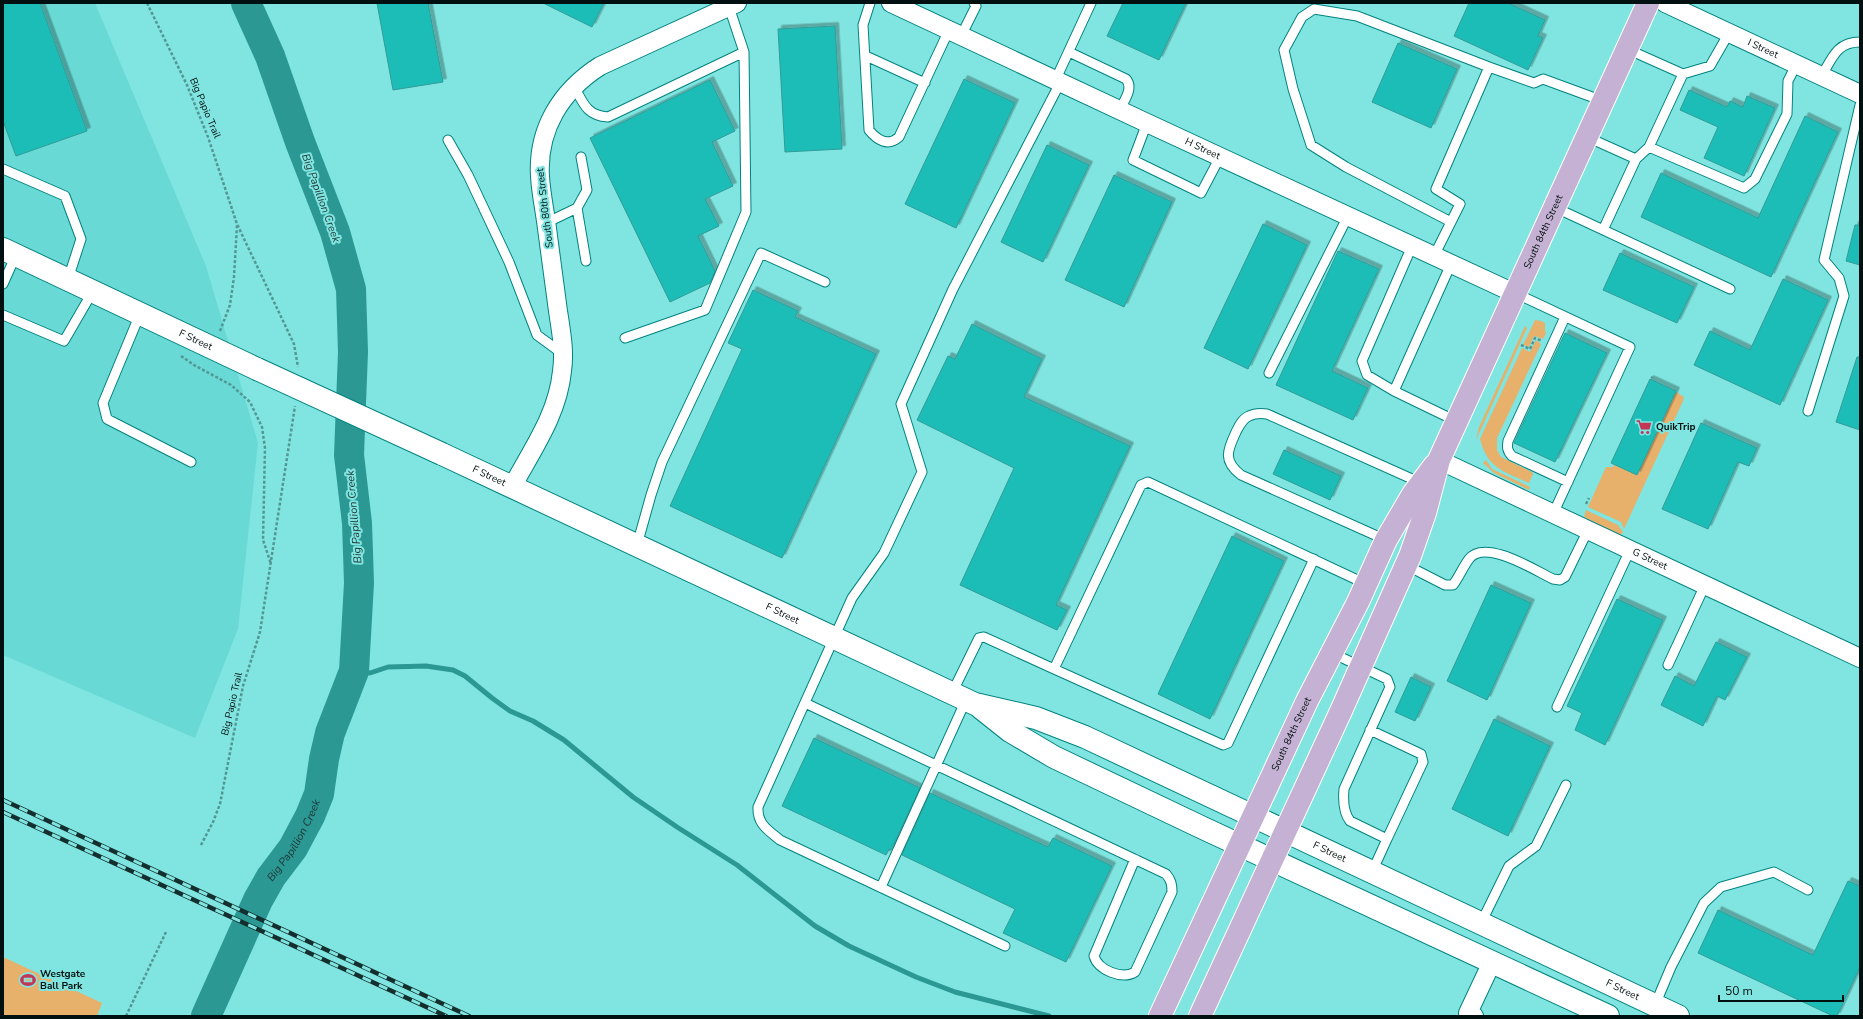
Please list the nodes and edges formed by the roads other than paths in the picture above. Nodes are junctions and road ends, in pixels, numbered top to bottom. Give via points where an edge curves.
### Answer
1 (870, 3) edge
2 (891, 3) edge
3 (974, 3) edge
4 (1091, 3) edge
5 (1648, 3) edge
6 (1665, 3) edge
7 (733, 5) edge
8 (955, 33) junction
9 (1729, 33) junction
10 (1860, 42) edge
11 (1627, 49) junction
12 (744, 52) junction
13 (1069, 52) junction
14 (866, 56) junction
15 (1796, 65) junction
16 (1489, 67) junction
17 (1683, 74) junction
18 (1821, 77) junction
19 (1057, 82) junction
20 (924, 83) junction
21 (574, 86) junction
22 (1860, 94) edge
23 (1603, 101) junction
24 (1860, 105) edge
25 (1120, 111) junction
26 (1147, 123) junction
27 (1587, 137) junction
28 (448, 140) dead end
29 (1649, 147) junction
30 (581, 157) dead end
31 (1220, 157) junction
32 (1636, 159) junction
33 (3, 169) edge
34 (1554, 207) junction
35 (577, 208) junction
36 (1348, 216) junction
37 (1451, 222) junction
38 (546, 223) junction
39 (1603, 230) junction
40 (1412, 246) junction
41 (10, 252) edge
42 (1434, 256) junction
43 (586, 261) dead end
44 (1451, 264) junction
45 (68, 279) junction
46 (825, 282) dead end
47 (3, 284) edge
48 (1730, 289) dead end
49 (93, 291) junction
50 (1514, 293) junction
51 (141, 313) junction
52 (3, 315) edge
53 (1565, 317) junction
54 (625, 338) dead end
55 (563, 354) junction
56 (1269, 374) dead end
57 (1394, 391) junction
58 (1808, 411) dead end
59 (1456, 421) junction
60 (1439, 460) junction
61 (191, 462) dead end
62 (1568, 482) junction
63 (1421, 483) junction
64 (512, 487) junction
65 (1553, 514) junction
66 (1588, 530) junction
67 (1386, 540) junction
68 (637, 545) junction
69 (1630, 550) junction
70 (1314, 559) junction
71 (1406, 565) junction
72 (1366, 584) junction
73 (1705, 585) junction
74 (834, 638) junction
75 (1332, 653) junction
76 (1860, 658) edge
77 (1668, 665) dead end
78 (1361, 667) junction
79 (1054, 669) junction
80 (964, 699) junction
81 (805, 702) junction
82 (1557, 707) dead end
83 (1370, 730) junction
84 (937, 766) junction
85 (1566, 786) dead end
86 (1254, 816) junction
87 (1285, 831) junction
88 (1387, 839) junction
89 (1239, 845) junction
90 (1135, 859) junction
91 (1271, 860) junction
92 (1372, 872) junction
93 (881, 888) junction
94 (1808, 890) dead end
95 (1481, 923) junction
96 (1005, 946) dead end
97 (1492, 962) junction
98 (1655, 1005) junction
99 (1470, 1015) edge
100 (1160, 1016) edge
101 (1200, 1016) edge
102 (1608, 1016) edge
103 (1678, 1016) edge

1 - 14 lane via 863,25
2 - 8 street, H Street
3 - 8 lane via 976,6
4 - 13 lane
5 - 11 main road, South 84th Street
6 - 9 street, I Street
7 - 12 lane
7 - 21 street, South 80th Street via 614,59 586,74
8 - 19 street, H Street
8 - 20 lane
9 - 15 street, I Street
9 - 17 lane via 1710,66
10 - 18 lane via 1849,42 1840,47
11 - 17 lane
11 - 23 main road, South 84th Street
12 - 21 lane via 608,117 598,116 585,108
12 - 54 lane via 746,212 705,310
13 - 19 lane
13 - 25 lane via 1126,79 1130,88
14 - 20 lane
14 - 20 lane via 869,130 884,142 894,142 899,137
15 - 18 street, I Street
15 - 29 lane via 1788,81 1787,114 1755,179 1744,188
16 - 23 lane via 1534,83 1543,79
16 - 37 lane via 1436,189 1460,204
16 - 37 lane via 1357,16 1314,9 1302,17 1284,50 1293,89 1311,145
17 - 29 lane
18 - 22 street, I Street
19 - 25 street, H Street
19 - 74 lane via 953,289 901,404 922,472 884,553 852,598
21 - 38 street, South 80th Street via 552,114 542,141 540,177
23 - 27 main road, South 84th Street
24 - 58 lane via 1824,260 1839,278 1844,296
25 - 26 street, H Street
26 - 31 street, H Street
26 - 31 lane via 1133,160 1201,193
27 - 32 lane
27 - 34 main road, South 84th Street
28 - 55 lane via 509,262 537,335
29 - 32 lane
30 - 35 lane via 587,190
31 - 36 street, H Street
32 - 39 lane
33 - 45 lane via 65,196 81,239
34 - 39 lane
34 - 50 main road, South 84th Street
35 - 38 lane
35 - 43 lane
36 - 40 street, H Street
36 - 56 lane
37 - 42 lane
38 - 55 street, South 80th Street
39 - 48 lane
40 - 42 street, H Street
40 - 57 lane via 1362,361 1367,375
41 - 45 street, F Street
41 - 47 lane
42 - 44 street, H Street
44 - 50 street, H Street
44 - 57 lane
45 - 49 street, F Street
46 - 68 lane via 761,253 662,462
49 - 51 street, F Street
49 - 52 lane via 64,341
50 - 53 lane
50 - 59 main road, South 84th Street
51 - 61 lane via 103,403 107,419
51 - 64 street, F Street, bridge
53 - 62 lane via 1507,446 1512,456
53 - 62 lane via 1630,347
55 - 64 street, South 80th Street via 558,395 550,417
57 - 59 lane
59 - 60 main road, South 84th Street
60 - 63 main road, South 84th Street
60 - 65 street, G Street
60 - 71 main road, South 84th Street via 1425,513
62 - 65 lane
63 - 67 main road, South 84th Street
63 - 67 lane via 1268,414 1257,413 1248,416 1240,424 1228,449 1230,464 1234,470 1242,476
64 - 68 street, F Street
65 - 66 street, G Street
66 - 69 street, G Street
66 - 71 lane via 1565,577 1560,580 1495,552 1478,553 1469,558 1453,585 1445,585
67 - 72 main road, South 84th Street
68 - 74 street, F Street
69 - 73 street, G Street
69 - 82 lane
70 - 72 lane
70 - 79 lane via 1148,482 1142,485
70 - 79 lane via 1228,743 1223,745
71 - 78 main road, South 84th Street
72 - 75 main road, South 84th Street
73 - 76 street, G Street
73 - 77 lane
74 - 80 street, F Street
74 - 81 lane
75 - 78 lane
75 - 86 main road, South 84th Street
78 - 83 lane via 1387,679 1390,687
78 - 87 main road, South 84th Street
79 - 80 lane via 984,637 979,638
80 - 84 lane
80 - 86 street, F Street via 1036,718 1085,737
80 - 89 street, F Street via 1054,757
81 - 84 lane
81 - 93 lane via 758,808 760,821 763,827 780,840
83 - 88 lane via 1344,789 1343,802 1350,821
83 - 88 lane via 1421,754 1423,762
84 - 90 lane
84 - 93 lane
85 - 95 lane via 1536,846 1509,866
86 - 87 street, F Street
86 - 89 main road, South 84th Street
87 - 91 main road, South 84th Street
87 - 92 street, F Street
88 - 92 lane
89 - 91 street, F Street
89 - 100 main road, South 84th Street
90 - 90 lane via 1166,874 1170,878 1172,892 1138,966 1131,974 1120,976 1099,966 1094,956
91 - 97 street, F Street
91 - 101 main road, South 84th Street
92 - 95 street, F Street
93 - 96 lane
94 - 98 lane via 1774,872 1721,887 1704,903
95 - 98 street, F Street
97 - 99 street
97 - 102 street, F Street
98 - 103 street, F Street

